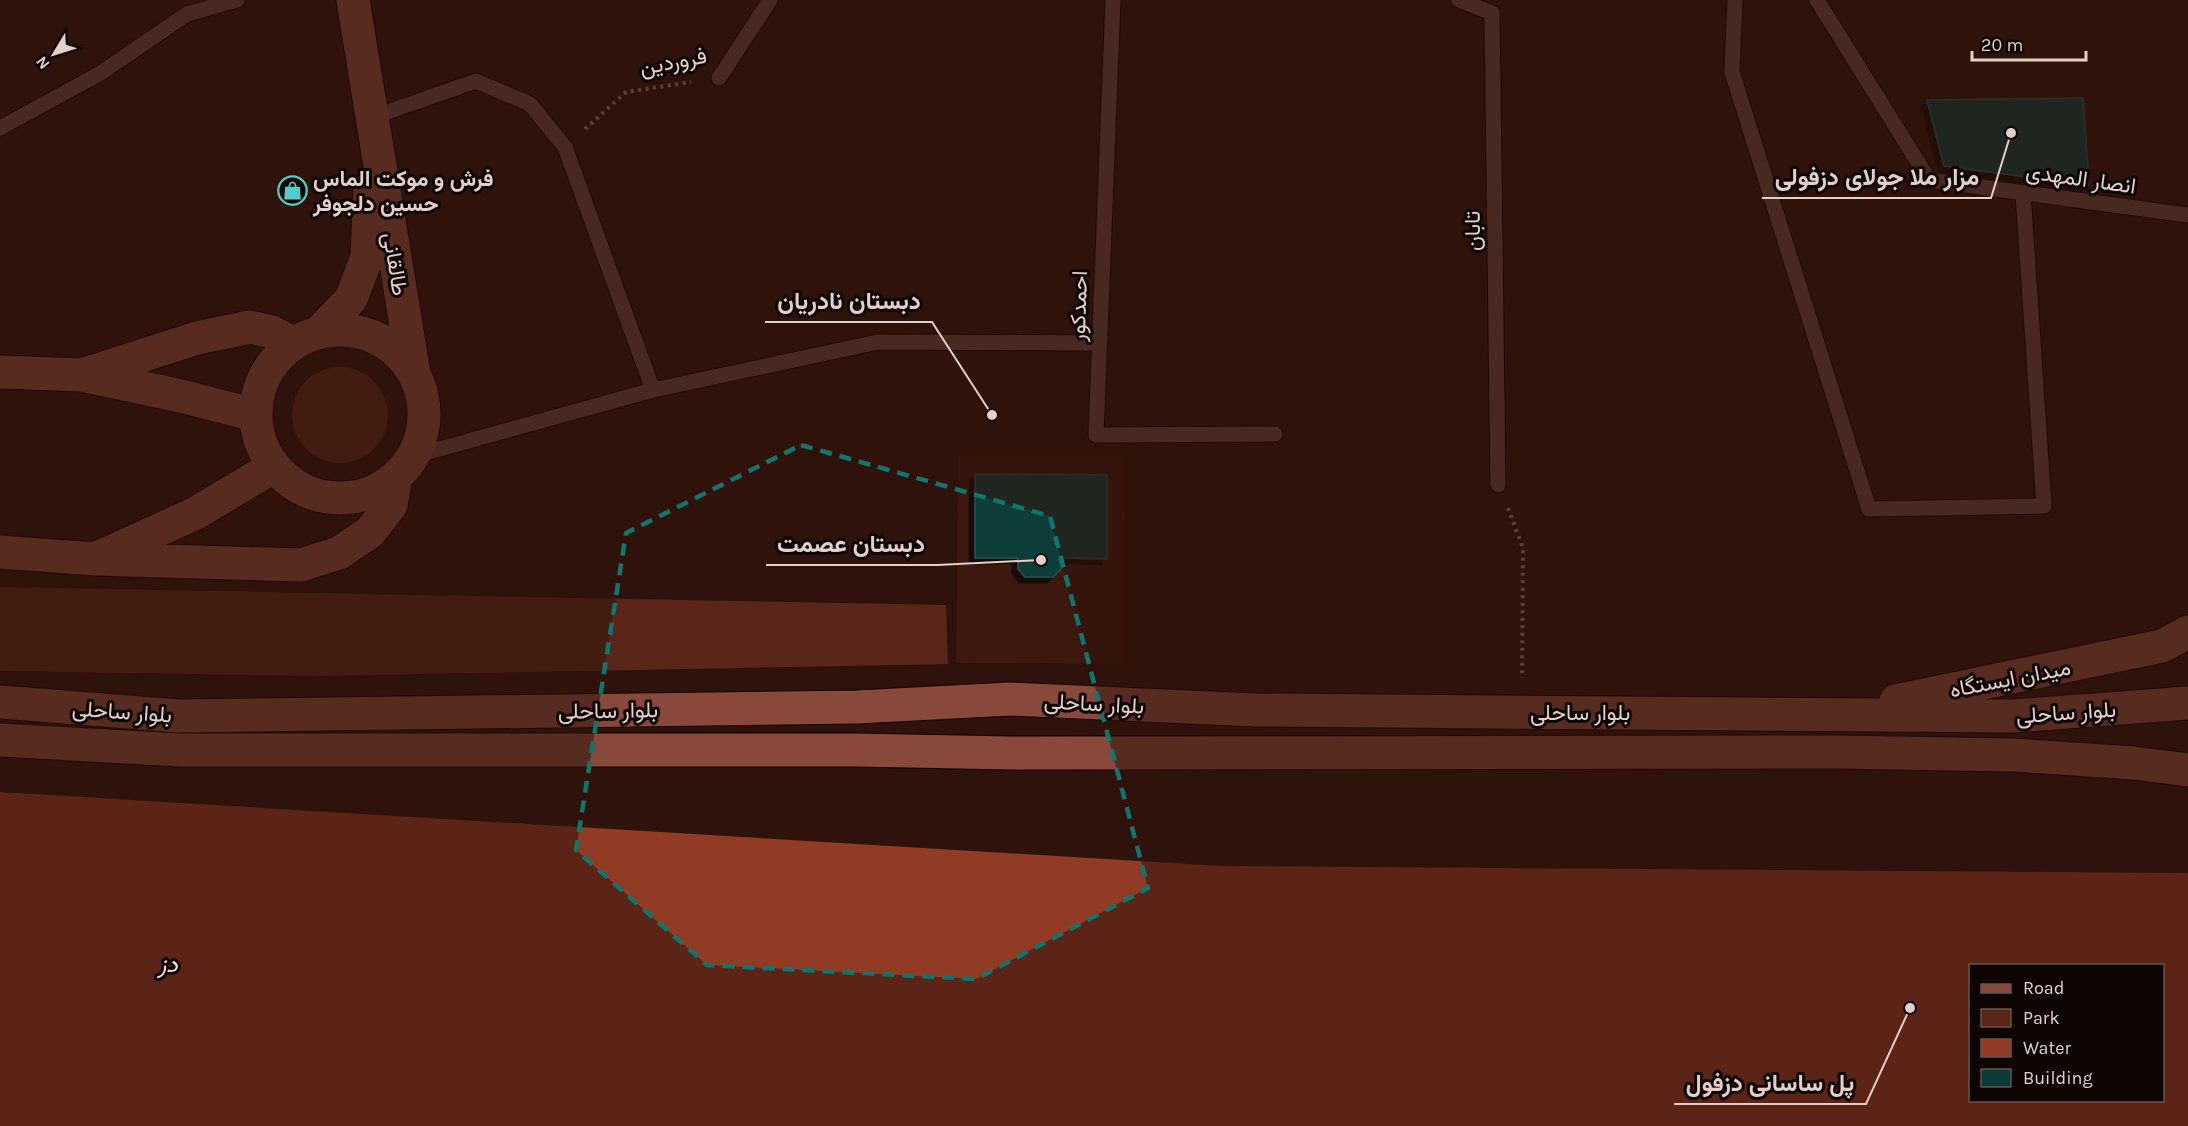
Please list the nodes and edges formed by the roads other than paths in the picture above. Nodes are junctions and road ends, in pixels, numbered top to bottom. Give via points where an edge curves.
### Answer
1 (237, 0) edge
2 (354, 0) edge
3 (770, 0) edge
4 (1113, 0) edge
5 (1459, 0) edge
6 (1735, 0) edge
7 (1816, 0) edge
8 (719, 78) road end
9 (373, 117) junction
10 (0, 129) edge
11 (2023, 193) junction
12 (2188, 215) edge
13 (306, 337) junction
14 (1099, 343) junction
15 (0, 372) edge
16 (82, 375) junction
17 (414, 375) junction
18 (653, 390) junction
19 (255, 416) junction
20 (1275, 434) dead end
21 (273, 467) junction
22 (405, 467) junction
23 (1498, 485) road end
24 (0, 552) edge
25 (95, 559) junction
26 (2188, 632) edge
27 (1010, 699) junction
28 (0, 702) edge
29 (2188, 703) edge
30 (1829, 714) junction
31 (0, 740) edge
32 (1011, 753) junction
33 (2188, 770) edge

1 - 10 lane via 187,14 99,74
2 - 9 main road, طالقانی
3 - 8 lane, فروردین
4 - 14 lane, احمدکور
5 - 23 lane, تابان via 1492,13
6 - 11 lane via 1732,72 1869,509 2044,506
7 - 11 lane, انصار المهدی via 1929,180
9 - 13 main road, طالقانی via 367,257 351,299
9 - 17 main road, طالقانی
9 - 18 lane via 476,81 530,104 564,147
11 - 12 lane, انصار المهدی
13 - 16 main road via 250,327 197,338
13 - 17 main road via 347,330 375,337 398,353
13 - 19 main road via 272,363 259,387
14 - 18 lane via 878,342
14 - 20 lane, احمدکور via 1096,435
15 - 16 main road
16 - 19 main road
17 - 22 main road via 423,402 423,430
18 - 22 lane
19 - 21 main road via 260,443
21 - 22 main road via 294,486 320,496 346,499 374,492
21 - 25 main road via 196,513
22 - 25 main road via 391,504 370,532 339,553 301,565
24 - 25 main road
26 - 30 main road, میدان ایستگاه via 2162,646
27 - 28 main road, بلوار ساحلی via 857,707 179,716
27 - 30 main road, بلوار ساحلی via 1256,710
27 - 32 main road via 995,712 992,731 996,741
29 - 30 main road, بلوار ساحلی via 2013,716
31 - 32 main road, بلوار ساحلی via 180,750
32 - 33 main road, بلوار ساحلی via 1837,752 2014,755

